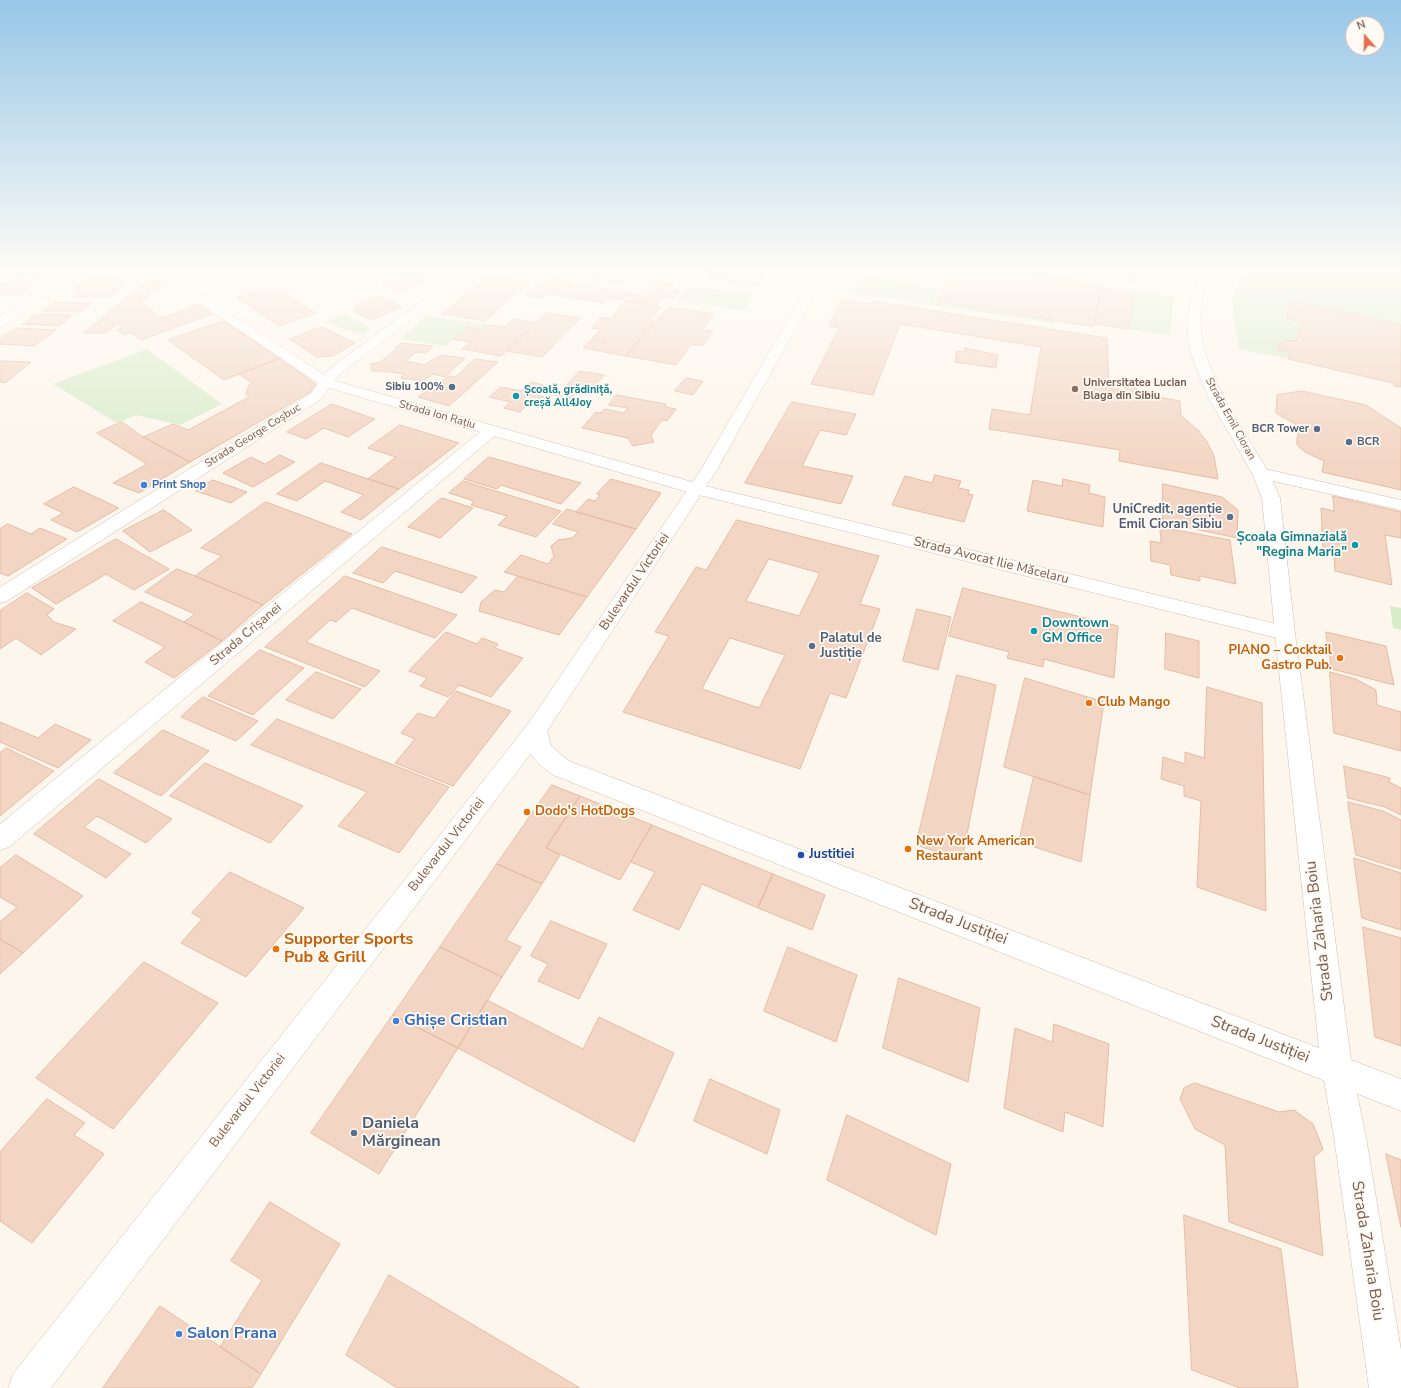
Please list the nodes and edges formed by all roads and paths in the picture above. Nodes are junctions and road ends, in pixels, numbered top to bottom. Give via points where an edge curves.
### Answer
1 (256, 336) edge
2 (383, 336) edge
3 (785, 336) edge
4 (1195, 336) edge
5 (327, 383) junction
6 (491, 431) junction
7 (1261, 473) junction
8 (697, 489) junction
9 (1401, 505) edge
10 (0, 596) edge
11 (1285, 633) junction
12 (536, 730) junction
13 (0, 839) edge
14 (1337, 1070) junction
15 (1401, 1095) edge
16 (27, 1388) edge
17 (1388, 1388) edge

1 - 5 street, Strada Ion Rațiu
2 - 5 street, Strada George Coșbuc via 334,372
3 - 8 street, Bulevardul Victoriei
4 - 7 street, Strada Emil Cioran via 1200,362 1216,399
5 - 6 street, Strada Ion Rațiu
5 - 10 street, Strada George Coșbuc via 315,397
6 - 8 street, Strada Ion Rațiu
6 - 13 street, Strada Crișanei
7 - 9 street
7 - 11 street, Strada Zaharia Boiu via 1271,498
8 - 11 street, Strada Avocat Ilie Măcelaru
8 - 12 street, Bulevardul Victoriei
11 - 14 street, Strada Zaharia Boiu
12 - 14 street, Strada Justiției via 537,742 543,754 561,768
12 - 16 street, Bulevardul Victoriei
14 - 15 street, Strada Justiției
14 - 17 street, Strada Zaharia Boiu via 1350,1137

